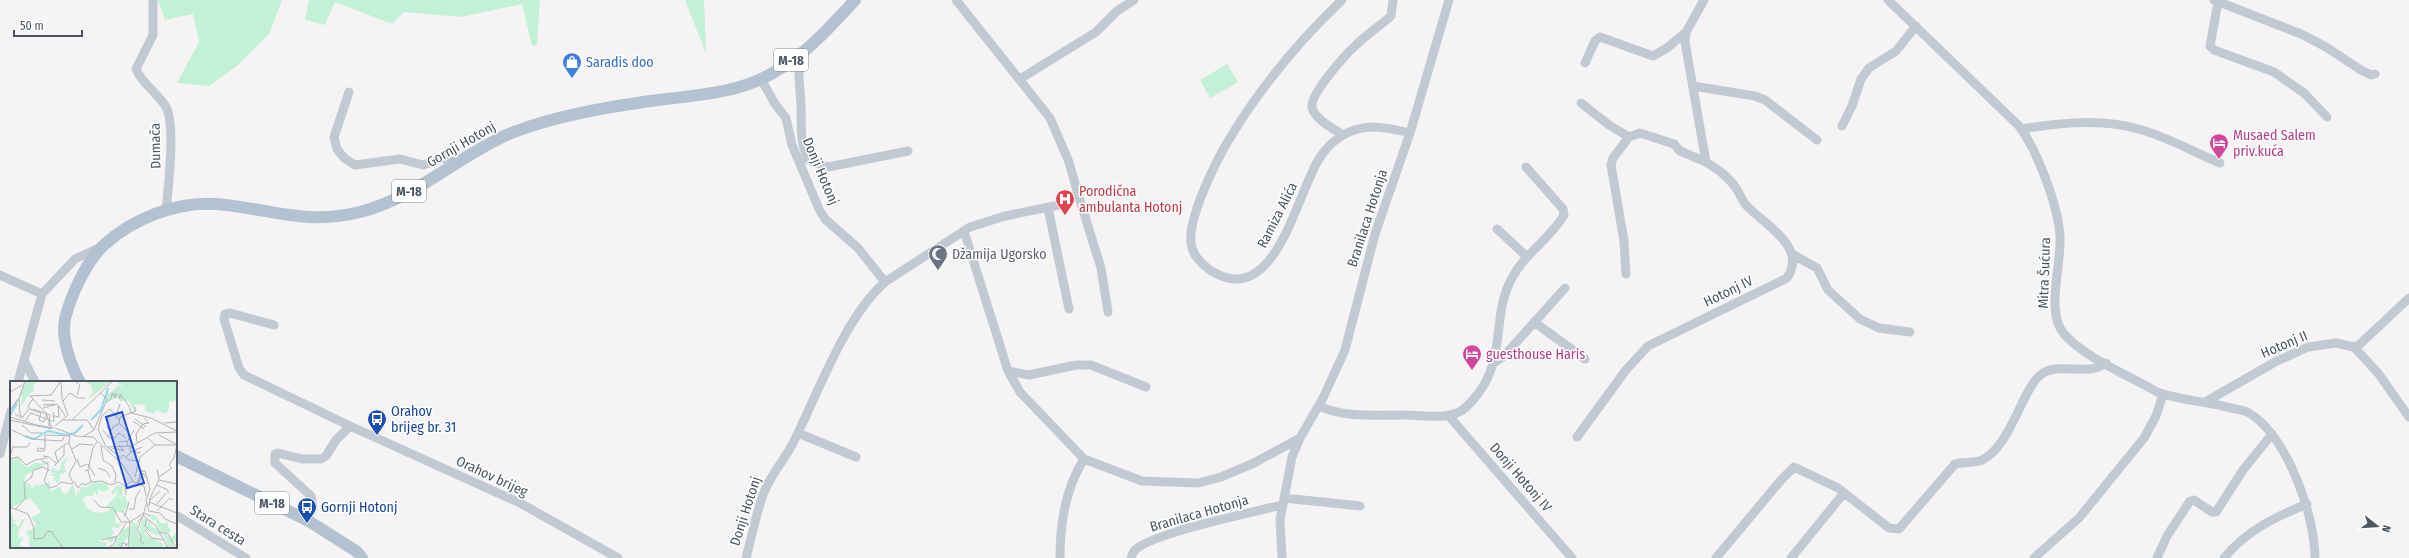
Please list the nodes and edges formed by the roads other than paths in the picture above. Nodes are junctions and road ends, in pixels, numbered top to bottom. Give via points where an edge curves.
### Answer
1 (153, 0) edge
2 (855, 0) edge
3 (956, 0) edge
4 (1134, 0) edge
5 (1342, 0) edge
6 (1393, 0) edge
7 (1449, 0) edge
8 (1704, 0) edge
9 (1890, 0) edge
10 (2215, 1) edge
11 (1916, 26) junction
12 (1686, 32) junction
13 (799, 55) junction
14 (1585, 63) dead end
15 (2375, 74) dead end
16 (761, 79) junction
17 (1020, 80) junction
18 (1693, 86) junction
19 (348, 92) dead end
20 (1581, 102) dead end
21 (2327, 117) dead end
22 (1842, 126) dead end
23 (2021, 129) junction
24 (1410, 133) junction
25 (1343, 136) junction
26 (1629, 137) junction
27 (1817, 140) dead end
28 (908, 151) dead end
29 (1706, 162) junction
30 (2220, 163) dead end
31 (455, 164) junction
32 (1526, 167) dead end
33 (1078, 194) junction
34 (1048, 208) junction
35 (166, 211) junction
36 (1497, 229) dead end
37 (964, 231) junction
38 (104, 245) junction
39 (1792, 254) junction
40 (1526, 256) junction
41 (1626, 274) dead end
42 (0, 275) edge
43 (885, 282) junction
44 (1565, 288) dead end
45 (42, 294) junction
46 (2409, 298) edge
47 (1069, 308) dead end
48 (1108, 312) dead end
49 (1534, 322) junction
50 (274, 325) dead end
51 (1910, 332) dead end
52 (2354, 347) junction
53 (1585, 359) dead end
54 (24, 360) junction
55 (1494, 363) junction
56 (2106, 363) junction
57 (1008, 371) junction
58 (18, 381) edge
59 (34, 381) edge
60 (80, 381) edge
61 (1146, 386) dead end
62 (2163, 394) junction
63 (2207, 401) junction
64 (1319, 406) junction
65 (10, 415) edge
66 (1448, 415) junction
67 (2409, 417) edge
68 (350, 426) junction
69 (798, 433) junction
70 (2272, 434) junction
71 (1300, 438) junction
72 (1577, 438) dead end
73 (0, 454) edge
74 (177, 456) edge
75 (856, 457) dead end
76 (1084, 459) junction
77 (1844, 492) junction
78 (1283, 501) junction
79 (2307, 504) junction
80 (1360, 506) dead end
81 (177, 516) edge
82 (307, 520) junction
83 (246, 558) edge
84 (362, 558) edge
85 (618, 558) edge
86 (746, 558) edge
87 (1060, 558) edge
88 (1131, 558) edge
89 (1282, 558) edge
90 (1572, 558) edge
91 (1716, 558) edge
92 (1791, 558) edge
93 (2034, 558) edge
94 (2157, 558) edge
95 (2224, 558) edge
96 (2315, 558) edge

1 - 35 street, Dumača via 153,35 136,68 138,75 154,90 167,108 171,142
2 - 13 main road, M-18 via 810,48
3 - 17 street
4 - 17 street via 1117,11 1096,32
5 - 25 street, Ramiza Alića via 1295,48 1224,149 1193,222 1190,243 1204,266 1234,279 1251,276 1266,266 1279,246 1319,159 1331,144
6 - 25 street via 1391,16 1355,45 1312,100 1316,115
7 - 24 street, Branilaca Hotonja
8 - 12 street
9 - 11 street, Mitra Šućura
10 - 15 street via 2301,34 2361,70 2371,75
10 - 21 street via 2210,46 2214,50 2274,72 2304,93
11 - 22 street via 1896,51 1869,68 1861,79
11 - 23 street, Mitra Šućura
12 - 14 street via 1653,56 1600,37 1594,41
12 - 18 street via 1685,42
13 - 16 main road, M-18
13 - 28 street, Donji Hotonj via 800,137 808,160 828,167
16 - 31 main road, Gornji Hotonj / M-18 via 711,93 591,110 539,123 486,145
16 - 43 street, Donji Hotonj via 786,118 792,145 819,210 858,248
17 - 33 street via 1050,118 1069,162
18 - 27 street via 1755,96 1765,100
18 - 29 street
19 - 31 street via 334,137 337,149 344,158 355,165 400,159 424,165 446,157
20 - 26 street via 1609,125
23 - 30 street via 2055,124 2121,125 2150,132
23 - 56 street, Mitra Šućura via 2036,153 2059,228 2060,255 2055,309 2057,319 2063,333 2075,345
24 - 25 street, Ramiza Alića via 1380,127 1362,127
24 - 64 street, Branilaca Hotonja via 1375,234 1345,350
26 - 29 street via 1640,134 1674,144 1680,151
26 - 41 street via 1613,158 1611,165 1624,242
29 - 39 street via 1728,178 1744,202 1777,232
31 - 35 main road, Gornji Hotonj / M-18 via 400,196 362,212 336,217 302,218 212,204
32 - 40 street via 1563,209 1564,215 1559,224
33 - 34 street, Donji Hotonj
33 - 48 street via 1100,268
34 - 37 street, Donji Hotonj via 1005,216
34 - 47 street
35 - 38 main road, Gornji Hotonj / M-18 via 137,222
36 - 40 street
37 - 43 street, Donji Hotonj
37 - 57 street, Branilaca Hotonja
38 - 45 street via 75,259
38 - 60 main road, Gornji Hotonj / M-18 via 80,279 66,310 63,326 64,342
39 - 51 street via 1817,268 1828,290 1860,320 1879,328
39 - 72 street, Hotonj IV via 1793,265 1787,278 1648,346 1626,370
40 - 55 street via 1511,278 1505,296
42 - 45 street
43 - 69 street, Donji Hotonj via 864,305 837,351
44 - 49 street
45 - 54 street
46 - 52 street
49 - 53 street
49 - 55 street via 1504,356
50 - 68 street, Orahov brijeg via 230,313 225,314 224,319 239,368 251,378
52 - 63 street, Hotonj II via 2336,343 2308,347 2275,362
52 - 67 street via 2378,372
54 - 58 street
54 - 59 street
55 - 66 street via 1489,377 1469,405 1457,413
56 - 62 street, Mitra Šućura
56 - 77 street via 2093,369 2062,369 2044,373 2032,385 2007,433 1987,457 1981,461 1955,464 1899,529 1890,528
57 - 61 street via 1030,375 1076,365 1091,365
57 - 76 street, Branilaca Hotonja via 1020,392
62 - 63 street, Mitra Šućura
62 - 93 street via 2156,416 2144,438 2079,518
63 - 70 street, Mitra Šućura via 2248,412
64 - 66 street via 1331,411 1364,415
64 - 71 street, Branilaca Hotonja
65 - 73 street
66 - 90 street, Donji Hotonj IV
68 - 82 street via 321,459 309,460 275,454 275,463 311,496 313,507
68 - 85 street, Orahov brijeg via 520,503
69 - 75 street
69 - 86 street, Donji Hotonj via 765,492
70 - 79 street, Mitra Šućura
70 - 94 street via 2243,470 2216,512 2194,500 2190,501 2167,536
71 - 76 street, Branilaca Hotonja via 1254,463 1221,477 1198,483 1142,481
71 - 78 street, Branilaca Hotonja via 1292,457
74 - 82 main road, M-18
76 - 87 street via 1076,471 1065,509 1060,531
77 - 91 street via 1800,468 1790,469
77 - 92 street
78 - 80 street, Branilaca Hotonja
78 - 88 street, Branilaca Hotonja via 1146,543 1135,550
78 - 89 street, Branilaca Hotonja via 1279,538
79 - 95 street via 2264,523
79 - 96 street, Mitra Šućura
81 - 83 street, Stara cesta
82 - 84 main road, M-18 via 356,551

